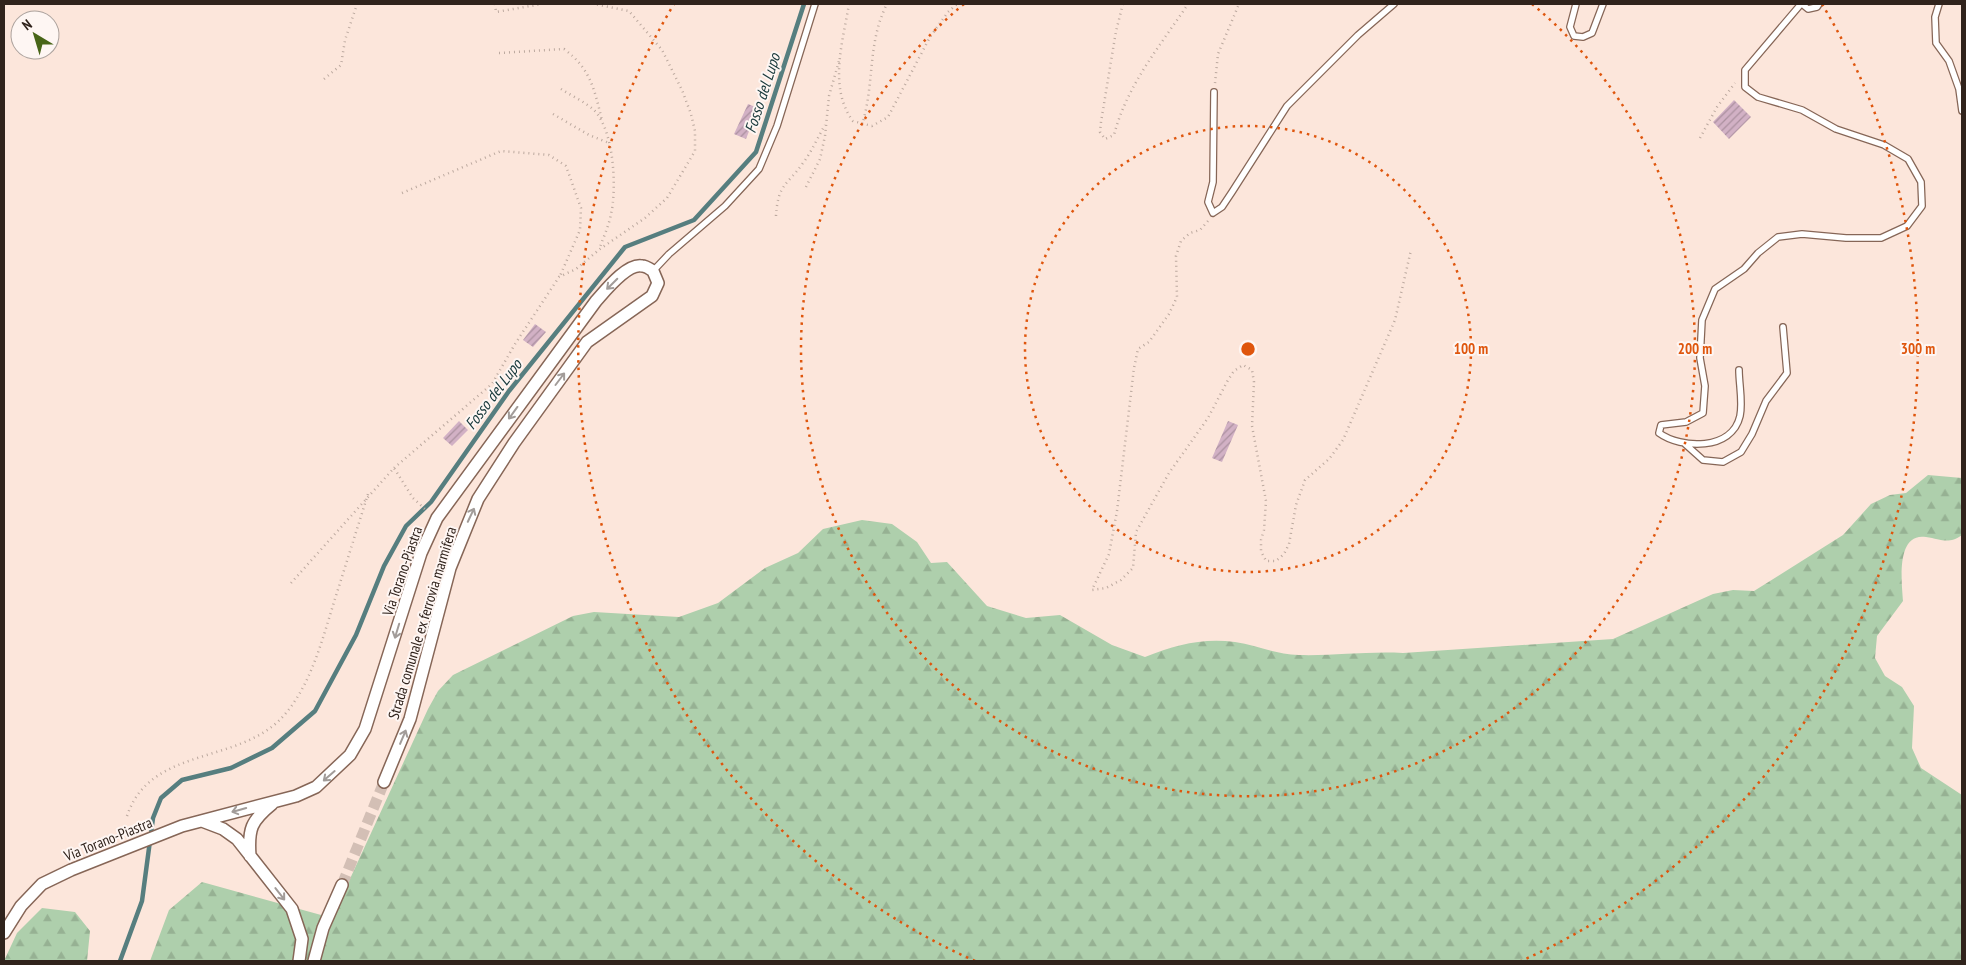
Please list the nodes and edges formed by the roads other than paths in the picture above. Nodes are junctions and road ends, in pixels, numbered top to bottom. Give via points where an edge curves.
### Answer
1 (815, 4) edge
2 (1394, 4) edge
3 (1576, 4) edge
4 (1604, 4) edge
5 (1801, 4) edge
6 (1819, 4) edge
7 (1939, 4) edge
8 (1214, 92) road end
9 (1962, 111) edge
10 (653, 271) junction
11 (1783, 327) dead end
12 (1740, 370) dead end
13 (1684, 443) junction
14 (384, 782) tunnel mouth
15 (275, 801) junction
16 (202, 821) junction
17 (250, 856) junction
18 (342, 885) tunnel mouth
19 (4, 933) edge
20 (299, 961) edge
21 (314, 961) edge

1 - 10 lane via 777,126 759,169 725,206
2 - 8 lane via 1287,106 1222,207 1213,213 1208,202 1213,182
3 - 4 lane via 1570,26 1574,36 1583,37 1592,32
5 - 6 lane via 1808,10
5 - 13 lane via 1745,70 1745,87 1758,97 1802,110 1836,129 1884,145 1908,159 1921,182 1922,206 1907,226 1880,238 1802,234 1778,237 1744,269 1715,290 1702,320 1703,413 1686,422 1661,425 1658,433 1669,440
7 - 9 lane via 1935,17 1936,43 1949,61 1959,89
14 -> 10 street, Strada comunale ex ferrovia marmifera via 410,719 450,568 478,499 587,342 652,296 658,284
10 -> 15 street, Via Torano-Piastra via 642,265 632,268 616,279 596,301 437,518 421,553 366,729 350,755 316,786 296,796
11 - 13 lane via 1787,374 1766,401 1741,452 1723,462 1703,460
12 - 13 lane via 1740,416 1730,433 1715,442
15 -> 16 street, Via Torano-Piastra
15 - 17 street, Via Torano-Piastra via 256,817 249,834
16 - 17 street via 237,838
16 - 19 street, Via Torano-Piastra via 182,826 42,884 21,906
17 -> 20 street via 292,908 302,940
18 - 21 street via 323,928

